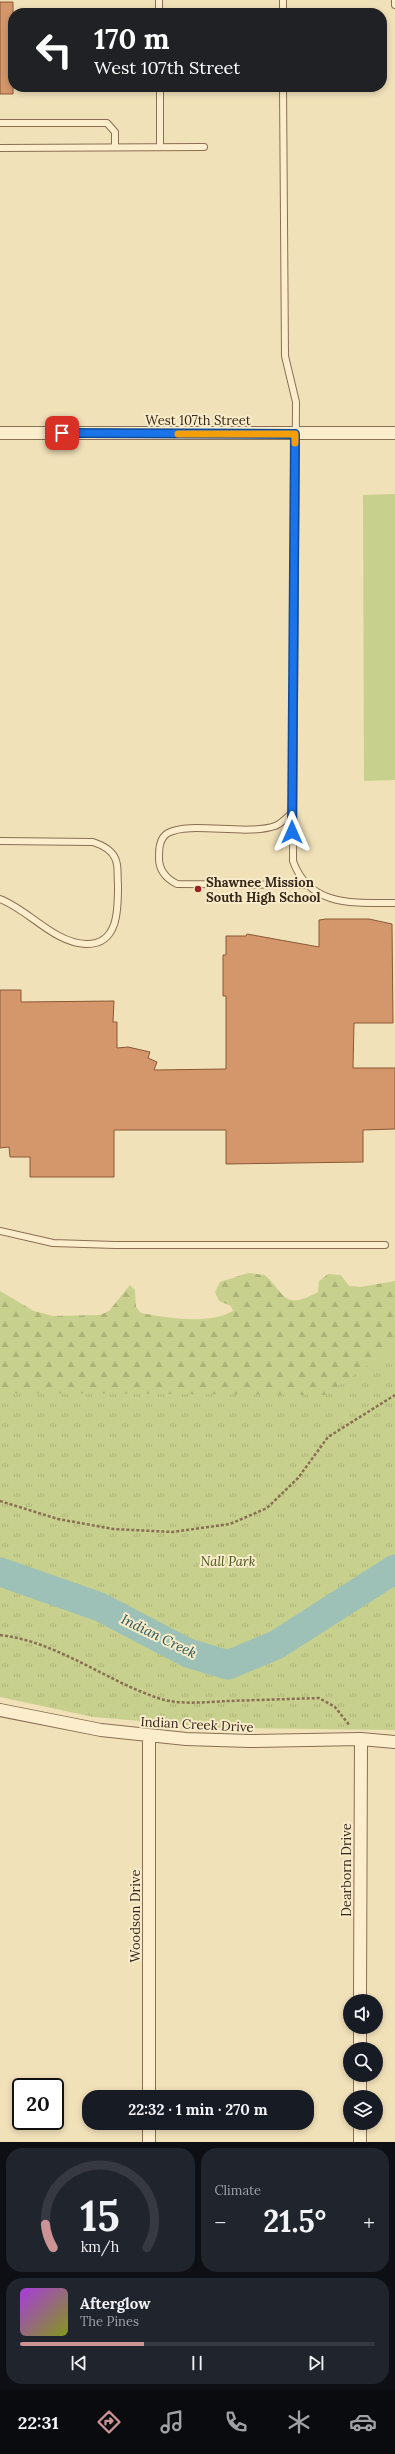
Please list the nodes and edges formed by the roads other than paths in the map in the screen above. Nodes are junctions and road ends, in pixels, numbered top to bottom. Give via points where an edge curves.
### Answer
1 (395, 0) edge
2 (395, 5) edge
3 (160, 92) edge
4 (283, 92) edge
5 (0, 123) edge
6 (160, 146) junction
7 (115, 147) junction
8 (204, 147) dead end
9 (0, 148) edge
10 (0, 433) edge
11 (395, 433) edge
12 (295, 434) junction
13 (292, 813) junction
14 (0, 841) edge
15 (306, 885) junction
16 (0, 899) edge
17 (395, 903) edge
18 (0, 1231) edge
19 (385, 1245) dead end
20 (0, 1710) edge
21 (149, 1736) junction
22 (361, 1739) junction
23 (395, 1742) edge
24 (360, 1994) edge
25 (149, 2090) edge
26 (149, 2130) edge
27 (360, 2130) edge
28 (149, 2142) edge
29 (360, 2142) edge

1 - 2 lane
3 - 6 lane
4 - 12 lane via 285,356 296,402
5 - 7 lane via 107,123 115,132
6 - 7 lane
6 - 8 lane
7 - 9 lane
10 - 12 street, West 107th Street
11 - 12 street, West 107th Street
12 - 13 lane
13 - 15 lane via 293,861 298,876
13 - 15 lane via 276,826 254,830 181,829 167,834 160,844 159,862 166,878 178,884
14 - 16 lane via 93,842 102,845 110,851 117,863 116,920 112,931 100,942 72,942
15 - 17 lane via 311,890 332,898 359,903
18 - 19 lane via 61,1243
20 - 21 street, Indian Creek Drive via 101,1730
21 - 22 street, Indian Creek Drive via 250,1741
21 - 25 street, Woodson Drive
22 - 23 street, Indian Creek Drive
22 - 24 street, Dearborn Drive
26 - 28 street
27 - 29 street

